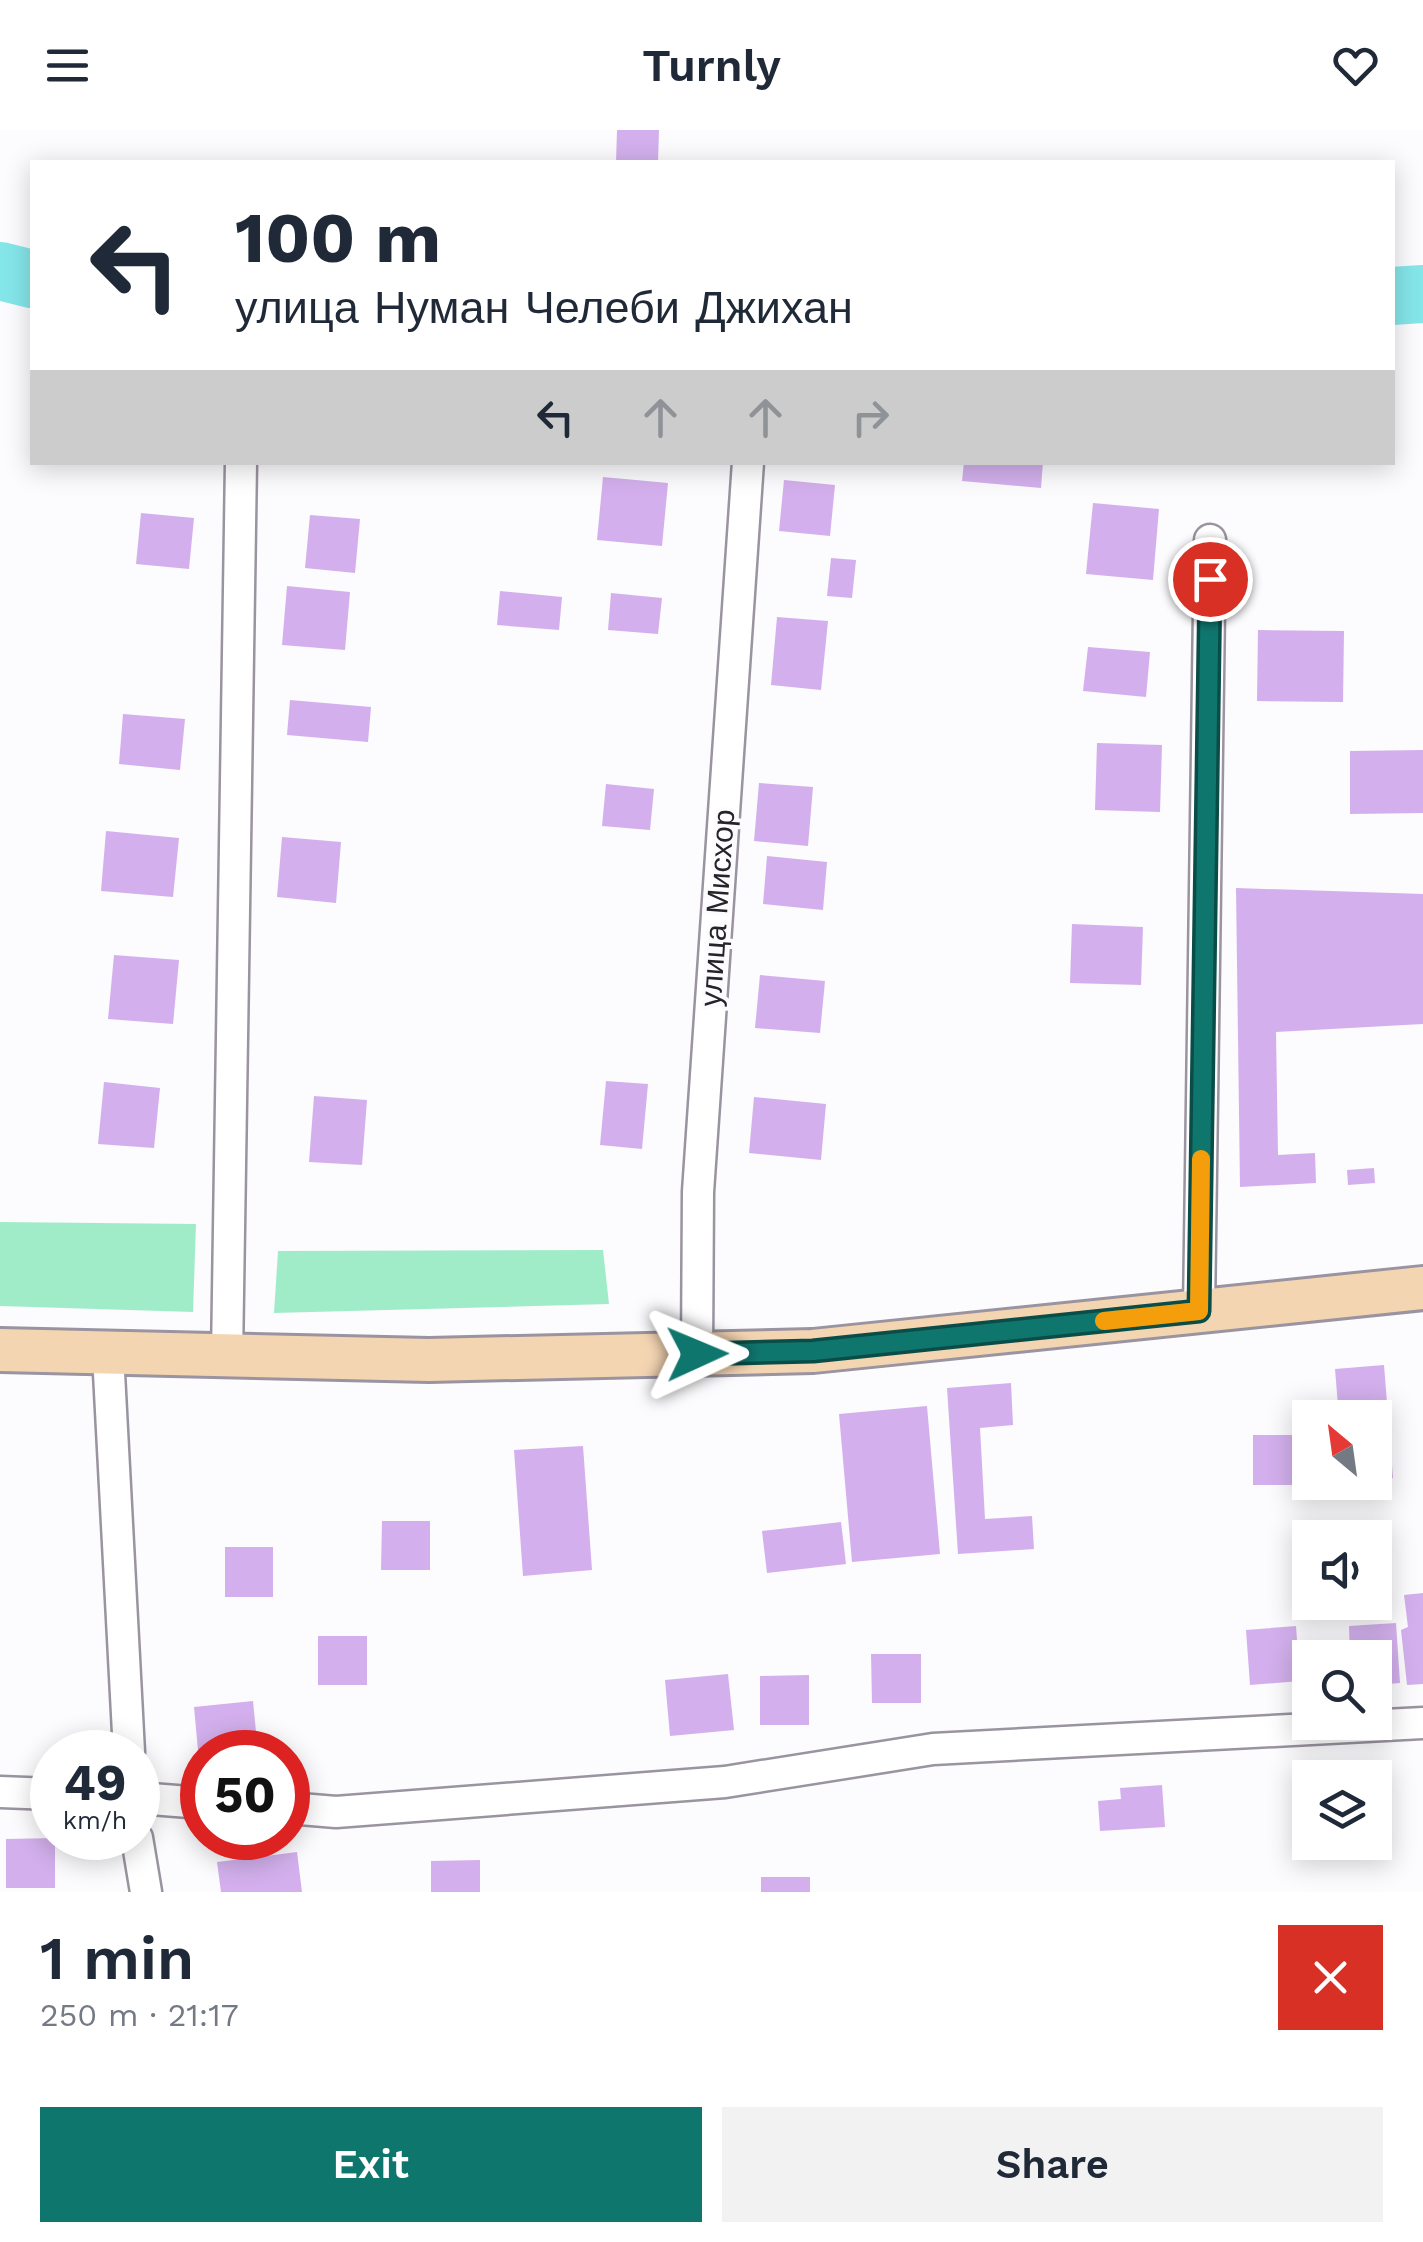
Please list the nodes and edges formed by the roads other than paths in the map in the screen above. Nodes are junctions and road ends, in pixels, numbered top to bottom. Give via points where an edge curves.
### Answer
1 (241, 465) edge
2 (748, 465) edge
3 (1210, 540) dead end
4 (1423, 1288) edge
5 (1199, 1311) junction
6 (0, 1350) edge
7 (108, 1354) junction
8 (697, 1354) junction
9 (227, 1357) junction
10 (1423, 1723) edge
11 (128, 1730) edge
12 (0, 1792) edge
13 (30, 1793) edge
14 (310, 1810) edge
15 (141, 1860) edge
16 (146, 1892) edge

1 - 9 street
2 - 8 street, улица Мисхор via 698,1192
3 - 5 street
4 - 5 main road
5 - 8 main road via 813,1351
6 - 7 main road
7 - 9 main road
7 - 11 street
8 - 9 main road
10 - 14 street via 933,1749 725,1782
12 - 13 street
15 - 16 street

